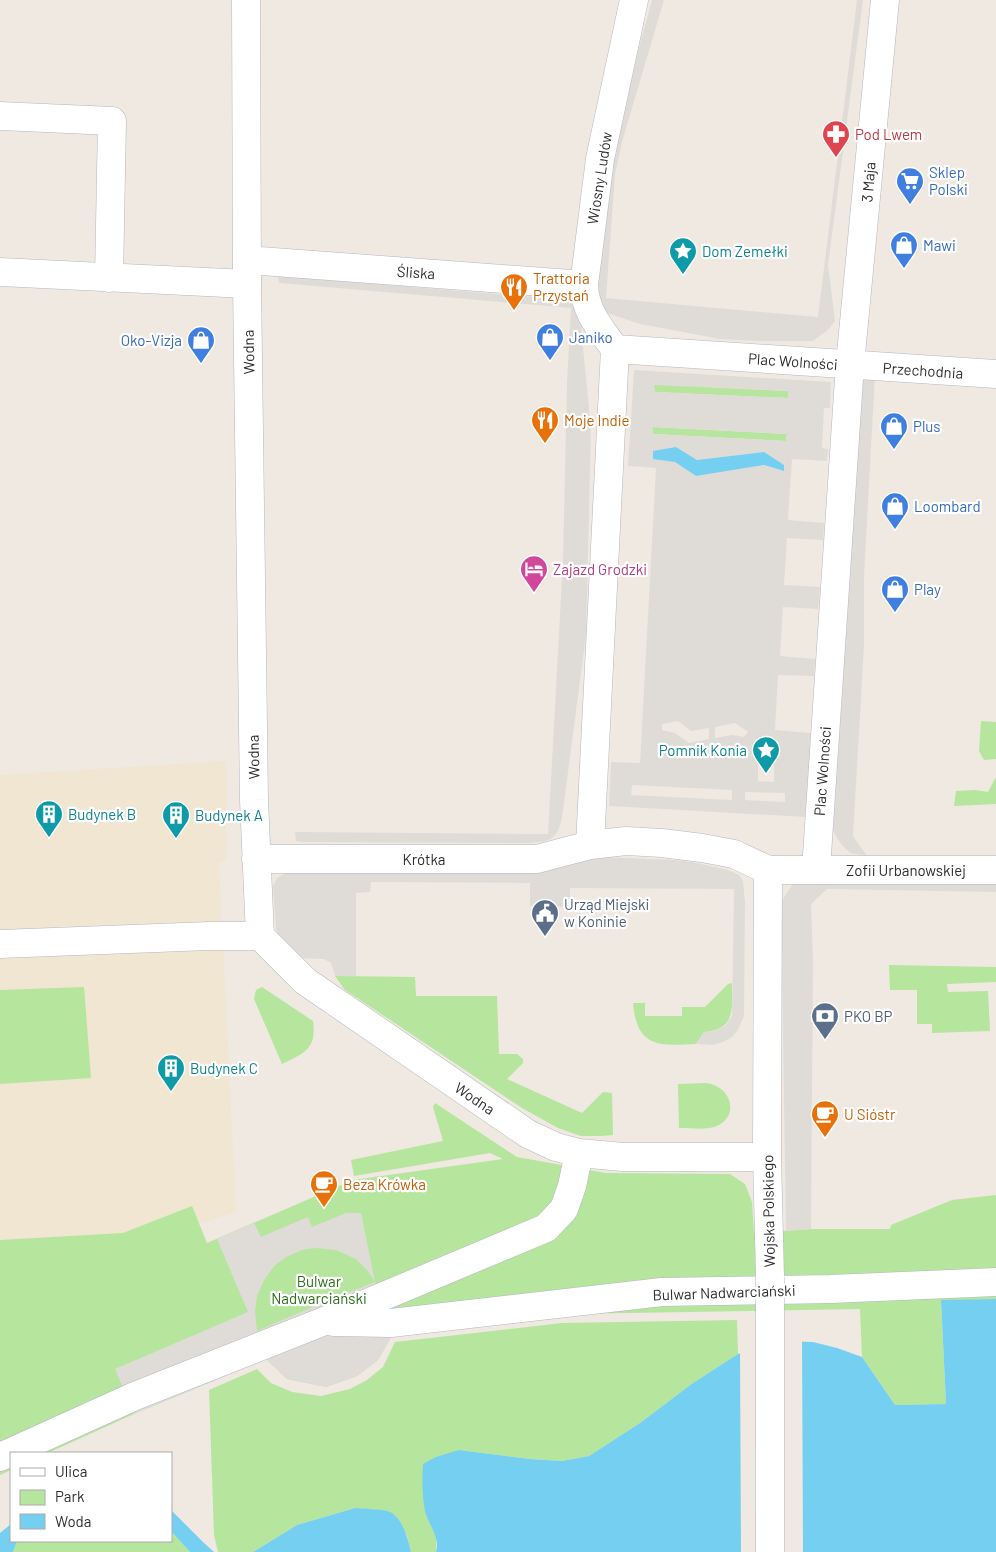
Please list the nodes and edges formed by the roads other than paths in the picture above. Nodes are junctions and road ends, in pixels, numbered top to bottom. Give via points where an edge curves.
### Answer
1 (246, 0) edge
2 (634, 0) edge
3 (885, 0) edge
4 (0, 116) edge
5 (0, 272) edge
6 (247, 272) junction
7 (109, 278) junction
8 (584, 285) junction
9 (615, 349) junction
10 (850, 364) junction
11 (996, 374) edge
12 (590, 845) junction
13 (256, 859) junction
14 (768, 870) junction
15 (816, 870) junction
16 (996, 870) edge
17 (260, 936) junction
18 (0, 944) edge
19 (580, 1153) junction
20 (768, 1157) junction
21 (996, 1282) edge
22 (322, 1322) junction
23 (11, 1452) edge
24 (770, 1552) edge

1 - 6 street, Wodna
2 - 8 street, Wiosny Ludów via 600,159
3 - 10 street, 3 Maja
4 - 7 street via 112,121
5 - 7 street, Śliska
6 - 7 street, Śliska
6 - 8 street, Śliska
6 - 13 street, Wodna
8 - 9 street, Wiosny Ludów via 585,299 595,322
9 - 10 street, Plac Wolności
9 - 12 street
10 - 11 street, Przechodnia
10 - 15 street, Plac Wolności
12 - 13 street, Krótka via 537,859
12 - 14 street via 626,841 702,848 734,854
13 - 17 street, Wodna
14 - 15 street
14 - 20 street, Wojska Polskiego
15 - 16 street, Zofii Urbanowskiej
17 - 18 street
17 - 19 street, Wodna via 305,981 528,1134 556,1147
19 - 20 street, Wodna via 623,1157
19 - 22 street via 564,1209 546,1228
20 - 24 street, Wojska Polskiego, bridge
21 - 22 street, Bulwar Nadwarciański via 662,1292 391,1323
22 - 23 street, Bulwar Nadwarciański via 136,1396

